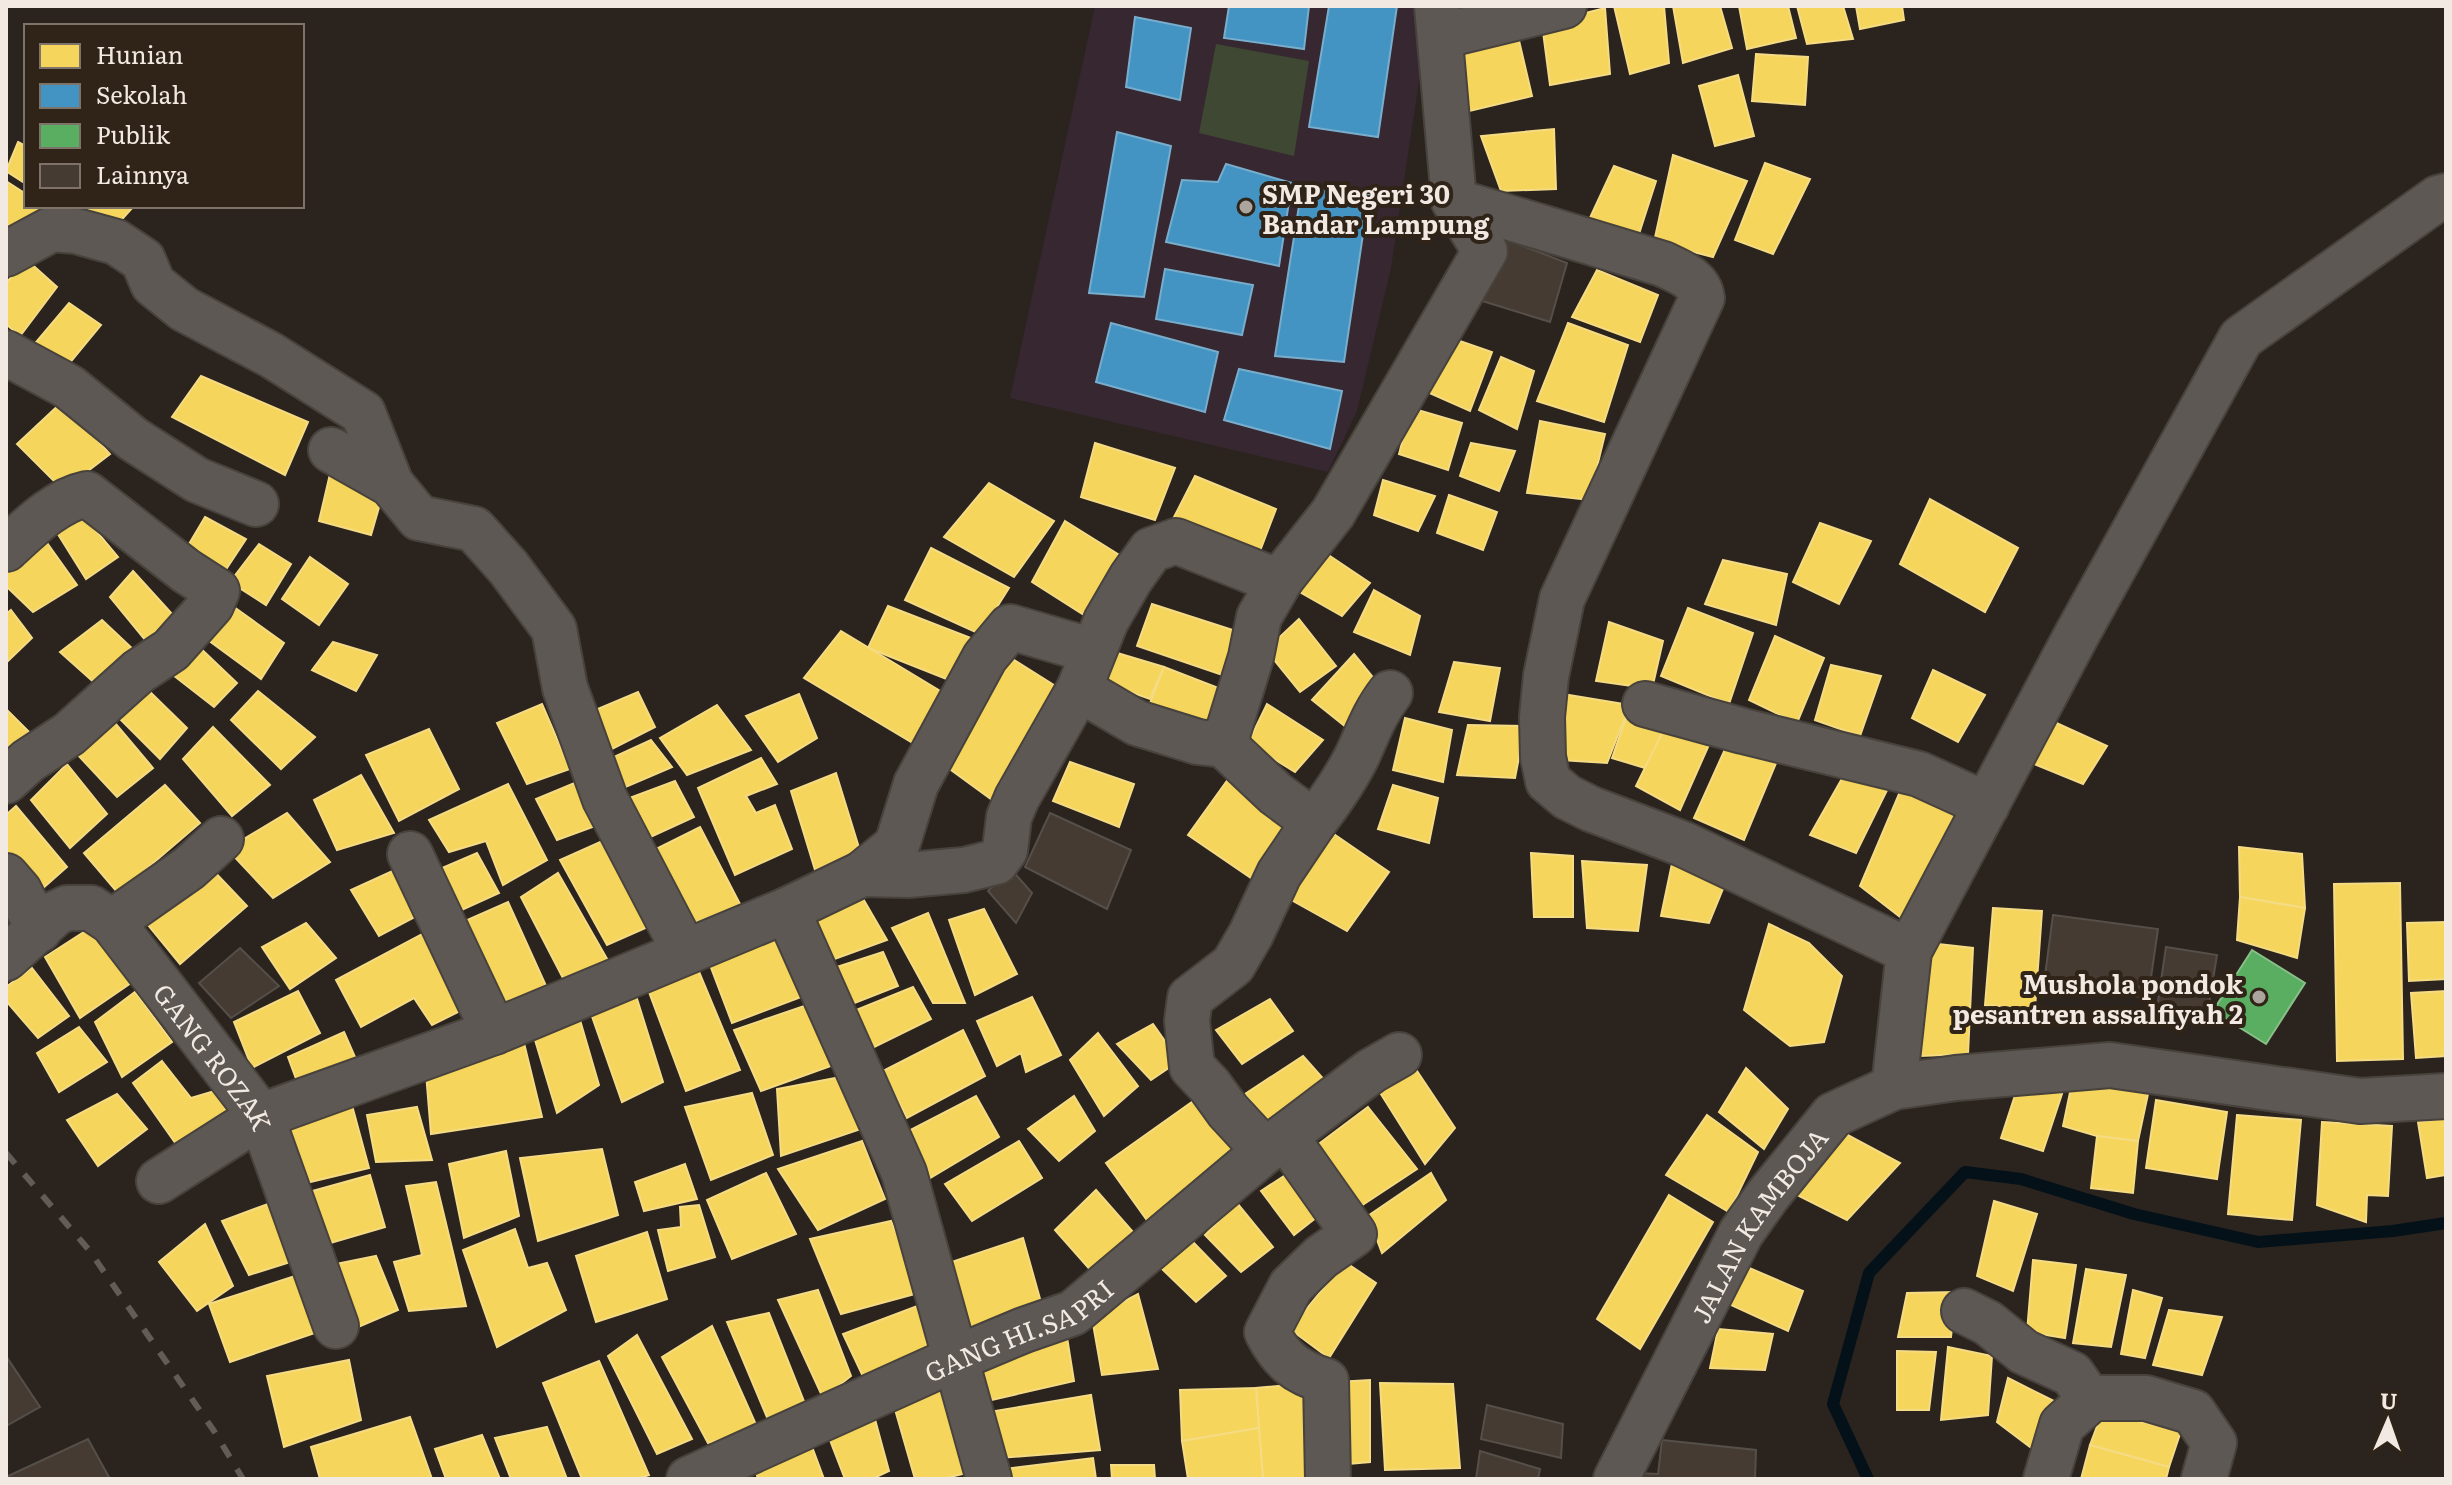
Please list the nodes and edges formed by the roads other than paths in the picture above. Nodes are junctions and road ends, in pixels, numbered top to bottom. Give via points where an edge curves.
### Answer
1 (1564, 6) edge
2 (1439, 21) edge
3 (2446, 196) edge
4 (1454, 201) junction
5 (6, 254) edge
6 (6, 353) edge
7 (331, 450) dead end
8 (391, 484) junction
9 (256, 504) dead end
10 (6, 549) edge
11 (1281, 579) junction
12 (1086, 670) junction
13 (1390, 693) dead end
14 (1645, 704) dead end
15 (1224, 745) junction
16 (6, 781) edge
17 (1987, 805) junction
18 (1314, 822) junction
19 (221, 839) dead end
20 (410, 854) dead end
21 (862, 874) junction
22 (6, 876) edge
23 (787, 910) junction
24 (112, 922) junction
25 (39, 930) junction
26 (1909, 951) junction
27 (685, 952) junction
28 (6, 958) edge
29 (494, 1032) junction
30 (1399, 1055) dead end
31 (1894, 1087) junction
32 (2446, 1096) edge
33 (261, 1116) junction
34 (1275, 1144) junction
35 (159, 1181) dead end
36 (1964, 1311) dead end
37 (336, 1326) dead end
38 (957, 1358) junction
39 (2090, 1400) junction
40 (689, 1479) edge
41 (989, 1479) edge
42 (1328, 1479) edge
43 (1616, 1479) edge
44 (2046, 1479) edge
45 (2204, 1479) edge

1 - 2 street
2 - 4 street
3 - 17 street via 2241,338
4 - 11 street via 1485,251 1333,513
4 - 26 street via 1663,264 1690,278 1702,298 1562,599 1543,701 1548,781 1591,809 1683,844
5 - 8 street via 52,229 116,242 143,260 153,284 184,309 363,413
6 - 9 street via 69,387 133,439 197,480
7 - 8 street
8 - 27 street via 419,518 474,529 554,629 565,688 605,799
10 - 16 street via 69,498 87,494 217,591 171,650
11 - 12 street via 1176,541 1151,550 1115,605
11 - 15 street via 1259,617
12 - 15 street via 1137,723
12 - 21 street via 1017,798 1005,850 996,862 922,874
12 - 21 street via 1010,627 985,657 916,784 897,845
13 - 18 street via 1338,791
14 - 17 street via 1919,774
15 - 18 street
17 - 26 street
18 - 34 street via 1279,874 1233,965 1190,998 1187,1021 1192,1067 1228,1111
19 - 24 street
20 - 29 street
21 - 23 street
22 - 25 street
23 - 27 street
23 - 38 street via 904,1173
24 - 25 street, GANG ROZAK via 91,908 77,907 56,913
24 - 33 street, GANG ROZAK
25 - 28 street, GANG ROZAK
26 - 31 street
27 - 29 street
29 - 33 street
30 - 34 street, GANG HI.SAPRI
31 - 32 street, JALAN KAMBOJA via 2110,1065 2360,1101
31 - 43 street, JALAN KAMBOJA via 1833,1115 1741,1233
33 - 35 street
33 - 37 street, GANG ROZAK
34 - 38 street, GANG HI.SAPRI via 1073,1313
34 - 42 street via 1354,1234 1291,1286 1267,1332 1276,1351 1303,1374 1326,1381
36 - 39 street via 2024,1352 2072,1374
38 - 40 street, GANG HI.SAPRI
38 - 41 street
39 - 44 street via 2062,1425
39 - 45 street via 2146,1398 2193,1412 2214,1443

